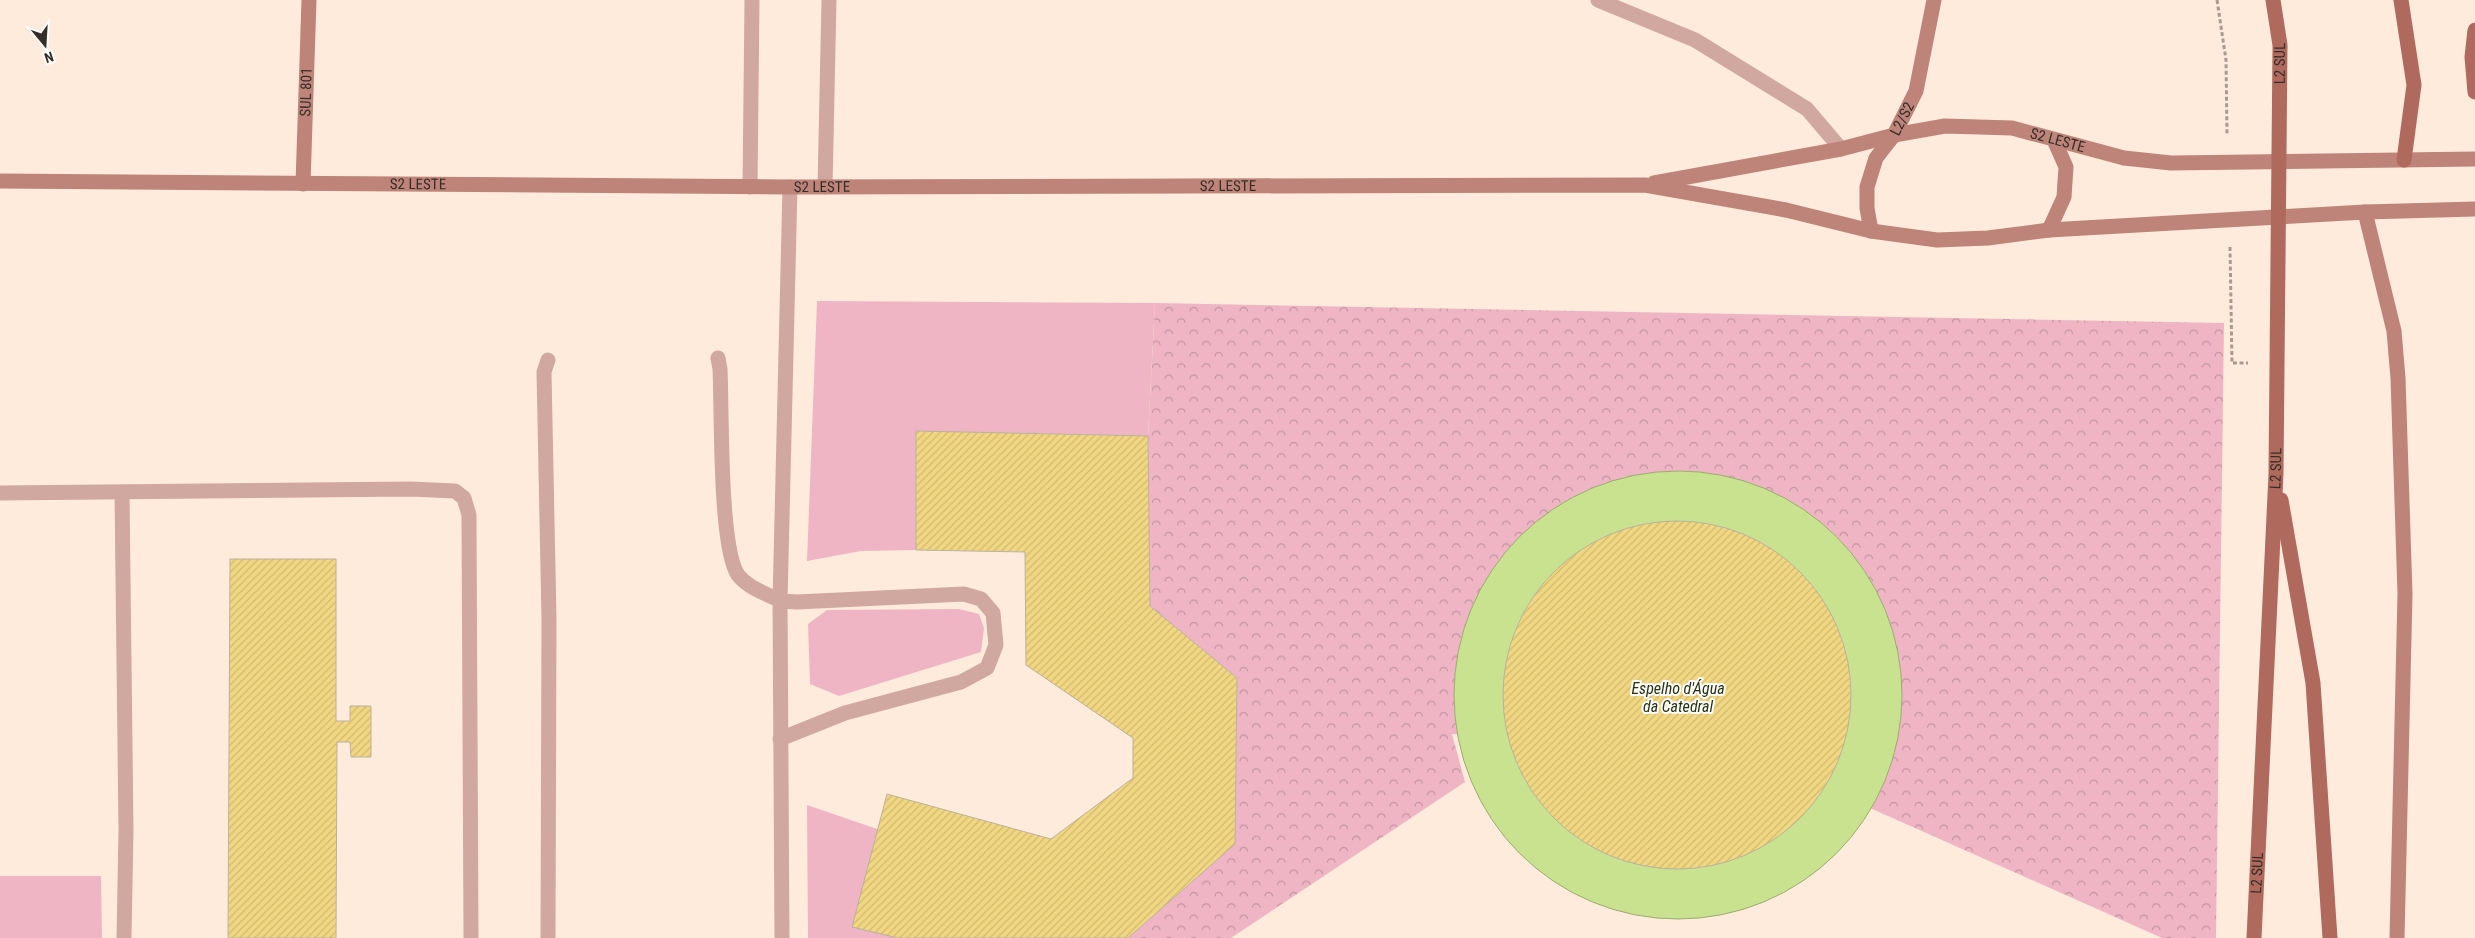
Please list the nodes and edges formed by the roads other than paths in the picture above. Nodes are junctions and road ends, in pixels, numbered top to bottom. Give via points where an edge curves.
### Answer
1 (309, 0) edge
2 (752, 0) edge
3 (829, 0) edge
4 (1598, 0) edge
5 (1934, 0) edge
6 (2401, 0) edge
7 (2274, 5) edge
8 (2475, 30) edge
9 (2475, 92) edge
10 (1894, 135) junction
11 (2054, 140) junction
12 (1841, 149) junction
13 (2404, 160) junction
14 (2475, 160) edge
15 (0, 181) edge
16 (303, 184) junction
17 (1645, 184) junction
18 (750, 187) junction
19 (790, 187) junction
20 (825, 187) junction
21 (2475, 209) edge
22 (2365, 212) junction
23 (2049, 230) junction
24 (1871, 231) junction
25 (718, 358) dead end
26 (548, 360) dead end
27 (2276, 474) junction
28 (0, 493) edge
29 (122, 493) junction
30 (780, 600) junction
31 (780, 739) junction
32 (124, 938) edge
33 (471, 938) edge
34 (548, 938) edge
35 (782, 938) edge
36 (2254, 938) edge
37 (2330, 938) edge
38 (2397, 938) edge

1 - 16 main road, SUL 801
2 - 18 street
3 - 20 street
4 - 12 street via 1694,40 1807,110
5 - 10 main road, L2/S2 via 1916,92
6 - 13 main road via 2414,85
7 - 27 main road, L2 SUL via 2280,45
8 - 9 main road via 2472,57
10 - 11 main road, S2 LESTE via 1945,126 2012,128
10 - 12 main road, S2 LESTE
10 - 24 main road, L2/S2 via 1876,158 1867,186
11 - 13 main road, S2 LESTE via 2124,158 2171,163
11 - 23 main road via 2066,167 2064,197
12 - 17 main road, S2 LESTE
13 - 14 main road, S2 LESTE
15 - 16 main road, S2 LESTE
16 - 18 main road, S2 LESTE
17 - 20 main road, S2 LESTE
17 - 24 main road, S2 LESTE via 1786,210
18 - 19 main road, S2 LESTE
19 - 20 main road, S2 LESTE
19 - 30 street
21 - 22 main road, S2 LESTE
22 - 23 main road, S2 LESTE
22 - 38 main road via 2394,331 2398,378 2405,594
23 - 24 main road, S2 LESTE via 1988,238 1937,240
25 - 30 street via 725,520 732,564 746,584
26 - 34 street via 544,372
27 - 36 main road, L2 SUL
27 - 37 main road via 2312,683
28 - 29 street
29 - 32 street
29 - 33 street via 411,489 455,491 464,498 469,515
30 - 31 street
30 - 31 street via 797,602 964,594 981,599 993,613 996,645 987,668 962,682 845,713
31 - 35 street

